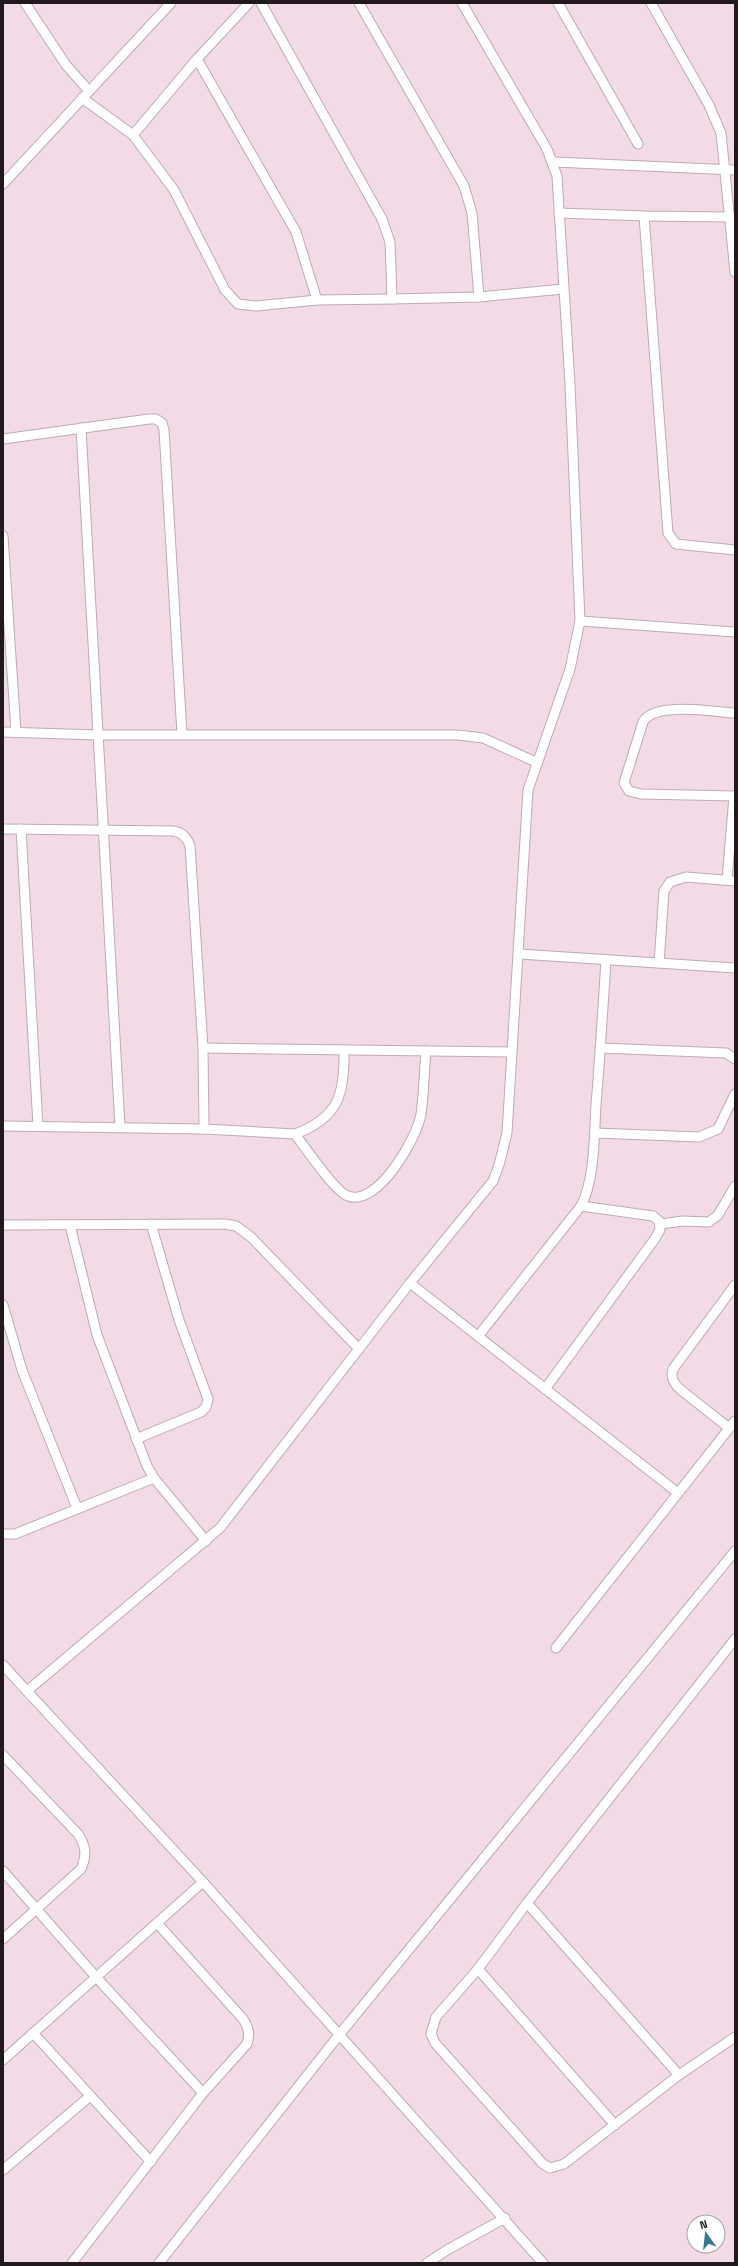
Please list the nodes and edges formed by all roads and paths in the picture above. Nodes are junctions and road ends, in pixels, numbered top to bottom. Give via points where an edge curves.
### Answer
1 (25, 3) edge
2 (171, 3) edge
3 (249, 3) edge
4 (261, 3) edge
5 (359, 3) edge
6 (462, 3) edge
7 (558, 3) edge
8 (651, 3) edge
9 (197, 59) junction
10 (90, 90) junction
11 (82, 98) junction
12 (133, 136) junction
13 (638, 144) dead end
14 (554, 162) junction
15 (730, 169) edge
16 (3, 184) edge
17 (559, 213) junction
18 (644, 216) junction
19 (731, 217) junction
20 (735, 272) edge
21 (563, 289) junction
22 (479, 297) junction
23 (392, 299) junction
24 (317, 300) junction
25 (81, 428) junction
26 (3, 439) edge
27 (3, 536) edge
28 (735, 550) edge
29 (580, 621) junction
30 (735, 632) edge
31 (735, 713) edge
32 (3, 732) edge
33 (16, 732) junction
34 (182, 734) junction
35 (98, 735) junction
36 (536, 762) junction
37 (734, 796) edge
38 (3, 829) edge
39 (21, 829) junction
40 (104, 832) junction
41 (731, 881) edge
42 (519, 954) junction
43 (606, 960) junction
44 (659, 963) junction
45 (735, 968) edge
46 (203, 1048) junction
47 (600, 1048) junction
48 (344, 1050) junction
49 (426, 1051) junction
50 (512, 1052) junction
51 (735, 1059) edge
52 (735, 1094) edge
53 (3, 1126) edge
54 (38, 1126) junction
55 (120, 1127) junction
56 (204, 1129) junction
57 (595, 1133) junction
58 (295, 1134) junction
59 (735, 1186) edge
60 (581, 1206) junction
61 (3, 1224) edge
62 (151, 1224) junction
63 (660, 1224) junction
64 (70, 1225) junction
65 (410, 1283) junction
66 (735, 1285) edge
67 (3, 1304) edge
68 (479, 1335) junction
69 (359, 1350) junction
70 (545, 1389) junction
71 (732, 1424) edge
72 (136, 1439) junction
73 (154, 1478) junction
74 (678, 1493) junction
75 (77, 1508) junction
76 (3, 1534) edge
77 (206, 1542) junction
78 (735, 1551) edge
79 (735, 1639) edge
80 (556, 1648) dead end
81 (3, 1665) edge
82 (27, 1691) junction
83 (3, 1755) edge
84 (3, 1872) edge
85 (203, 1882) junction
86 (527, 1903) junction
87 (37, 1909) junction
88 (157, 1923) junction
89 (3, 1939) edge
90 (478, 1969) junction
91 (96, 1977) junction
92 (33, 2033) junction
93 (339, 2034) junction
94 (735, 2037) edge
95 (3, 2060) edge
96 (679, 2076) junction
97 (203, 2093) junction
98 (90, 2097) junction
99 (615, 2125) junction
100 (151, 2162) junction
101 (3, 2170) edge
102 (505, 2218) junction
103 (72, 2263) edge
104 (159, 2263) edge
105 (427, 2263) edge
106 (543, 2263) edge

1 - 10 street via 66,65
2 - 10 street
3 - 9 street
4 - 23 street via 382,219 390,242
5 - 22 street via 464,186 472,213
6 - 14 street
7 - 13 street
8 - 15 street via 716,120
9 - 12 street
9 - 24 street via 293,225
10 - 11 street
11 - 12 street
11 - 16 street
12 - 24 street via 174,190 232,299 242,305 256,306
14 - 15 street
14 - 17 street
15 - 19 street
17 - 18 street
17 - 21 street
18 - 19 street
18 - 28 street via 668,533 676,544
19 - 20 street
21 - 22 street
21 - 29 street via 570,384
22 - 23 street
23 - 24 street
25 - 26 street
25 - 34 street via 156,419 164,426
25 - 35 street
27 - 33 street
29 - 30 street
29 - 36 street via 570,669
31 - 37 street via 666,709 649,714 643,722 624,783 629,792 641,794
32 - 33 street
33 - 35 street
34 - 35 street
34 - 36 street via 458,735 483,738
35 - 40 street
36 - 42 street via 526,801
37 - 41 street
38 - 39 street
39 - 40 street
39 - 54 street
40 - 46 street via 173,831 183,834 188,841
40 - 55 street
41 - 44 street via 686,877 674,880 666,886
42 - 43 street
42 - 50 street
43 - 44 street
43 - 47 street
44 - 45 street
46 - 48 street
46 - 56 street
47 - 51 street via 726,1053
47 - 57 street
48 - 49 street
48 - 58 street via 343,1091 333,1109 322,1120
49 - 50 street
49 - 58 street via 418,1126 409,1146 375,1190 360,1197 347,1196 338,1189
50 - 65 street via 507,1133 493,1181
52 - 57 street via 718,1129 699,1138
53 - 54 street
54 - 55 street
55 - 56 street
56 - 58 street
57 - 60 street via 590,1184
59 - 63 street via 718,1215 709,1222 683,1221
60 - 63 street via 653,1216
60 - 68 street
61 - 64 street
62 - 64 street
62 - 69 street via 225,1224 243,1230
62 - 72 street via 179,1320 208,1399 206,1407 200,1412
63 - 70 street via 660,1230 654,1240
64 - 72 street via 97,1335
65 - 68 street
65 - 69 street
66 - 71 street via 673,1369 672,1376 674,1384 681,1390
67 - 75 street via 22,1370
68 - 70 street
69 - 77 street via 220,1528
70 - 74 street
71 - 74 street
72 - 73 street
73 - 75 street
73 - 77 street
74 - 80 street
75 - 76 street via 15,1534
77 - 82 street
78 - 93 street
79 - 86 street
81 - 82 street
82 - 85 street
83 - 87 street via 85,1844 86,1854 81,1869
84 - 87 street
85 - 88 street
85 - 93 street
86 - 90 street
86 - 96 street
87 - 89 street
87 - 91 street
88 - 91 street
88 - 97 street via 243,2019 249,2033 247,2044
90 - 99 street
90 - 99 street via 436,2018 431,2034 435,2044 543,2164 550,2168 564,2164
91 - 92 street
91 - 97 street
92 - 95 street
92 - 98 street
93 - 102 street
93 - 104 street
94 - 96 street
96 - 99 street
97 - 100 street
98 - 100 street
98 - 101 street
100 - 103 street
102 - 105 street
102 - 106 street

